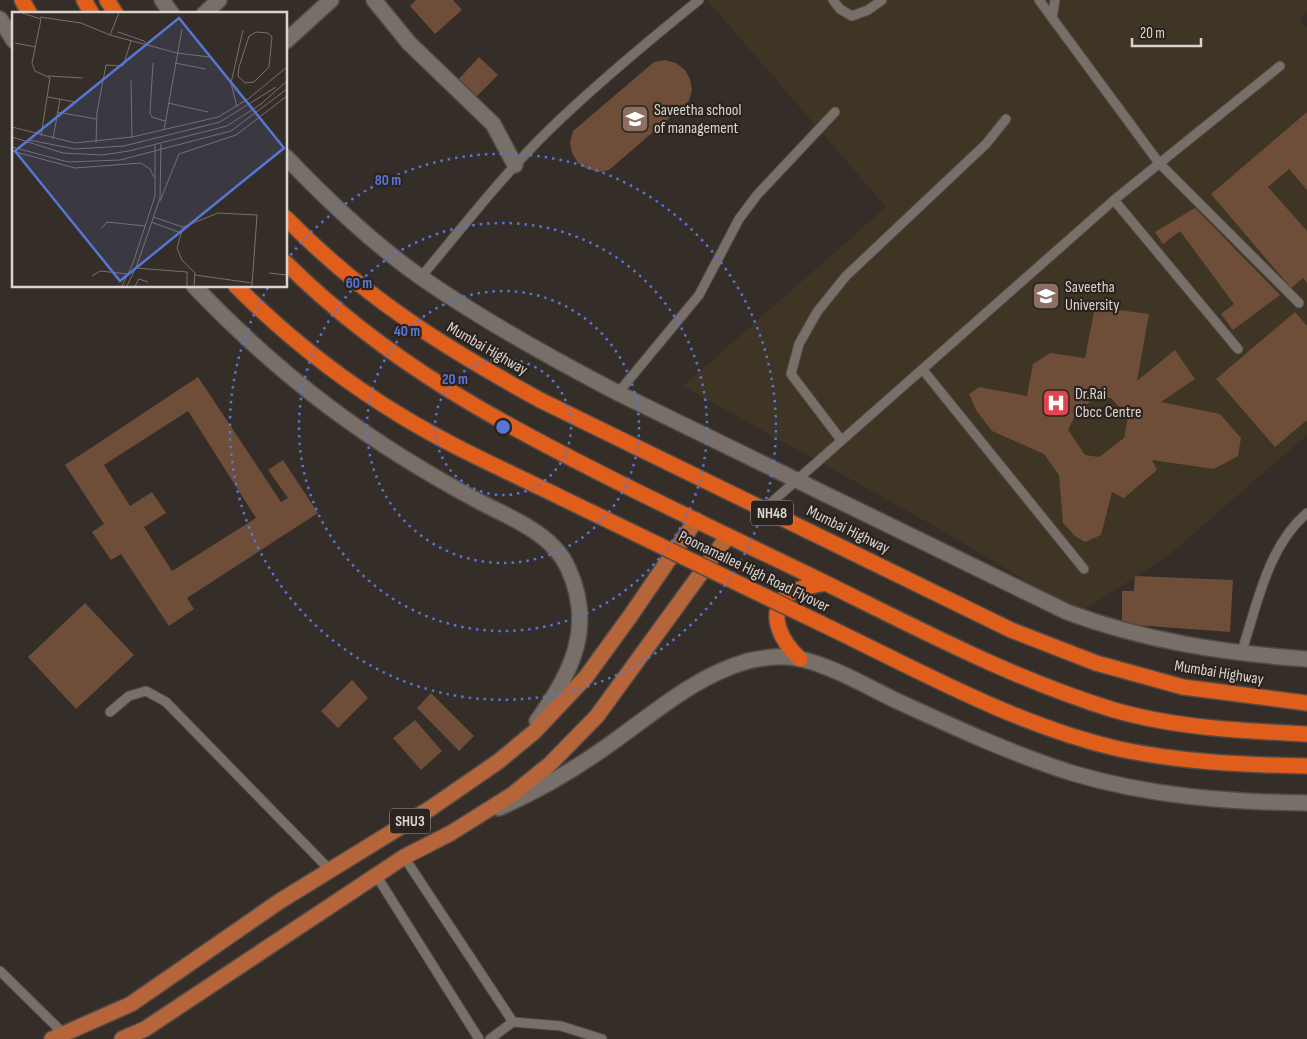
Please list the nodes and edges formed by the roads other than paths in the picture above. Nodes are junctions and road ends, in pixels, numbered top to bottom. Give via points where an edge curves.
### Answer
1 (22, 0) edge
2 (84, 0) edge
3 (107, 0) edge
4 (162, 0) edge
5 (219, 0) edge
6 (331, 0) edge
7 (374, 0) edge
8 (699, 0) edge
9 (833, 0) edge
10 (882, 0) edge
11 (1039, 0) edge
12 (1055, 0) edge
13 (29, 12) edge
14 (91, 12) edge
15 (115, 12) edge
16 (171, 12) edge
17 (206, 12) edge
18 (1052, 18) junction
19 (0, 19) edge
20 (12, 38) edge
21 (288, 38) edge
22 (1280, 66) dead end
23 (835, 112) dead end
24 (1006, 119) dead end
25 (288, 159) edge
26 (1159, 163) junction
27 (516, 165) junction
28 (1114, 200) junction
29 (288, 220) edge
30 (288, 266) edge
31 (421, 277) junction
32 (196, 288) edge
33 (238, 288) edge
34 (1299, 304) dead end
35 (1238, 349) dead end
36 (923, 370) junction
37 (618, 393) junction
38 (841, 440) junction
39 (797, 480) junction
40 (764, 509) junction
41 (1307, 513) edge
42 (696, 520) junction
43 (728, 536) junction
44 (1084, 569) dead end
45 (825, 583) junction
46 (1241, 654) junction
47 (800, 659) junction
48 (1307, 659) edge
49 (1307, 703) edge
50 (110, 712) dead end
51 (1307, 734) edge
52 (517, 746) junction
53 (1307, 766) edge
54 (1307, 803) edge
55 (470, 821) junction
56 (404, 857) junction
57 (330, 870) junction
58 (376, 875) junction
59 (0, 971) edge
60 (513, 1022) junction
61 (58, 1036) edge
62 (123, 1039) edge
63 (479, 1039) edge
64 (490, 1039) edge
65 (602, 1039) edge

1 - 13 highway
2 - 14 highway
3 - 15 highway
4 - 16 street
5 - 17 street
6 - 21 street
7 - 27 street via 409,43 494,124
8 - 27 lane via 617,66
9 - 10 lane via 852,16
11 - 18 lane
12 - 18 lane
18 - 26 lane
19 - 20 street
22 - 26 lane
23 - 37 lane via 757,195 739,220 699,295
24 - 38 lane via 986,144 846,276 817,312 799,344 791,374
25 - 31 street via 324,197
26 - 28 lane
26 - 34 lane
27 - 31 lane
28 - 35 lane
28 - 36 lane
29 - 40 highway, Mumbai Highway / NH48 via 346,274 441,344 542,401
30 - 42 highway via 353,323 454,396 546,447
31 - 37 street via 473,311
32 - 52 street via 274,364 332,410 420,469 524,525 557,550 576,587 581,615 580,635 564,680
33 - 53 highway, Poonamallee High Road Flyover, bridge via 351,384 404,418 562,498 999,708 1117,748 1183,760
36 - 38 lane
36 - 44 lane
37 - 39 street
38 - 39 lane
39 - 40 lane
39 - 46 street via 1067,612 1149,638
40 - 49 highway, Mumbai Highway / NH48 via 1010,630 1096,663 1183,687
41 - 46 lane via 1282,542
42 - 43 highway
42 - 52 main road, SHU3 via 586,677
43 - 45 highway
43 - 55 main road, SHU3 via 597,716 550,764 514,794
45 - 47 highway via 787,596 778,610 778,628 787,646
45 - 51 highway via 993,664 1057,691 1117,711 1250,732
46 - 48 street
47 - 54 street via 833,670 1014,753 1089,778 1126,788 1179,796
47 - 55 street via 775,656 748,661 723,671 695,685 537,792
50 - 57 lane via 129,696 146,691 166,702
52 - 57 main road, SHU3 via 456,791
55 - 56 main road, SHU3
56 - 58 main road, SHU3
56 - 60 lane
57 - 61 main road, SHU3 via 131,1004
58 - 62 main road, SHU3 via 144,1029
58 - 63 lane
59 - 61 lane
60 - 64 lane
60 - 65 lane via 562,1026

